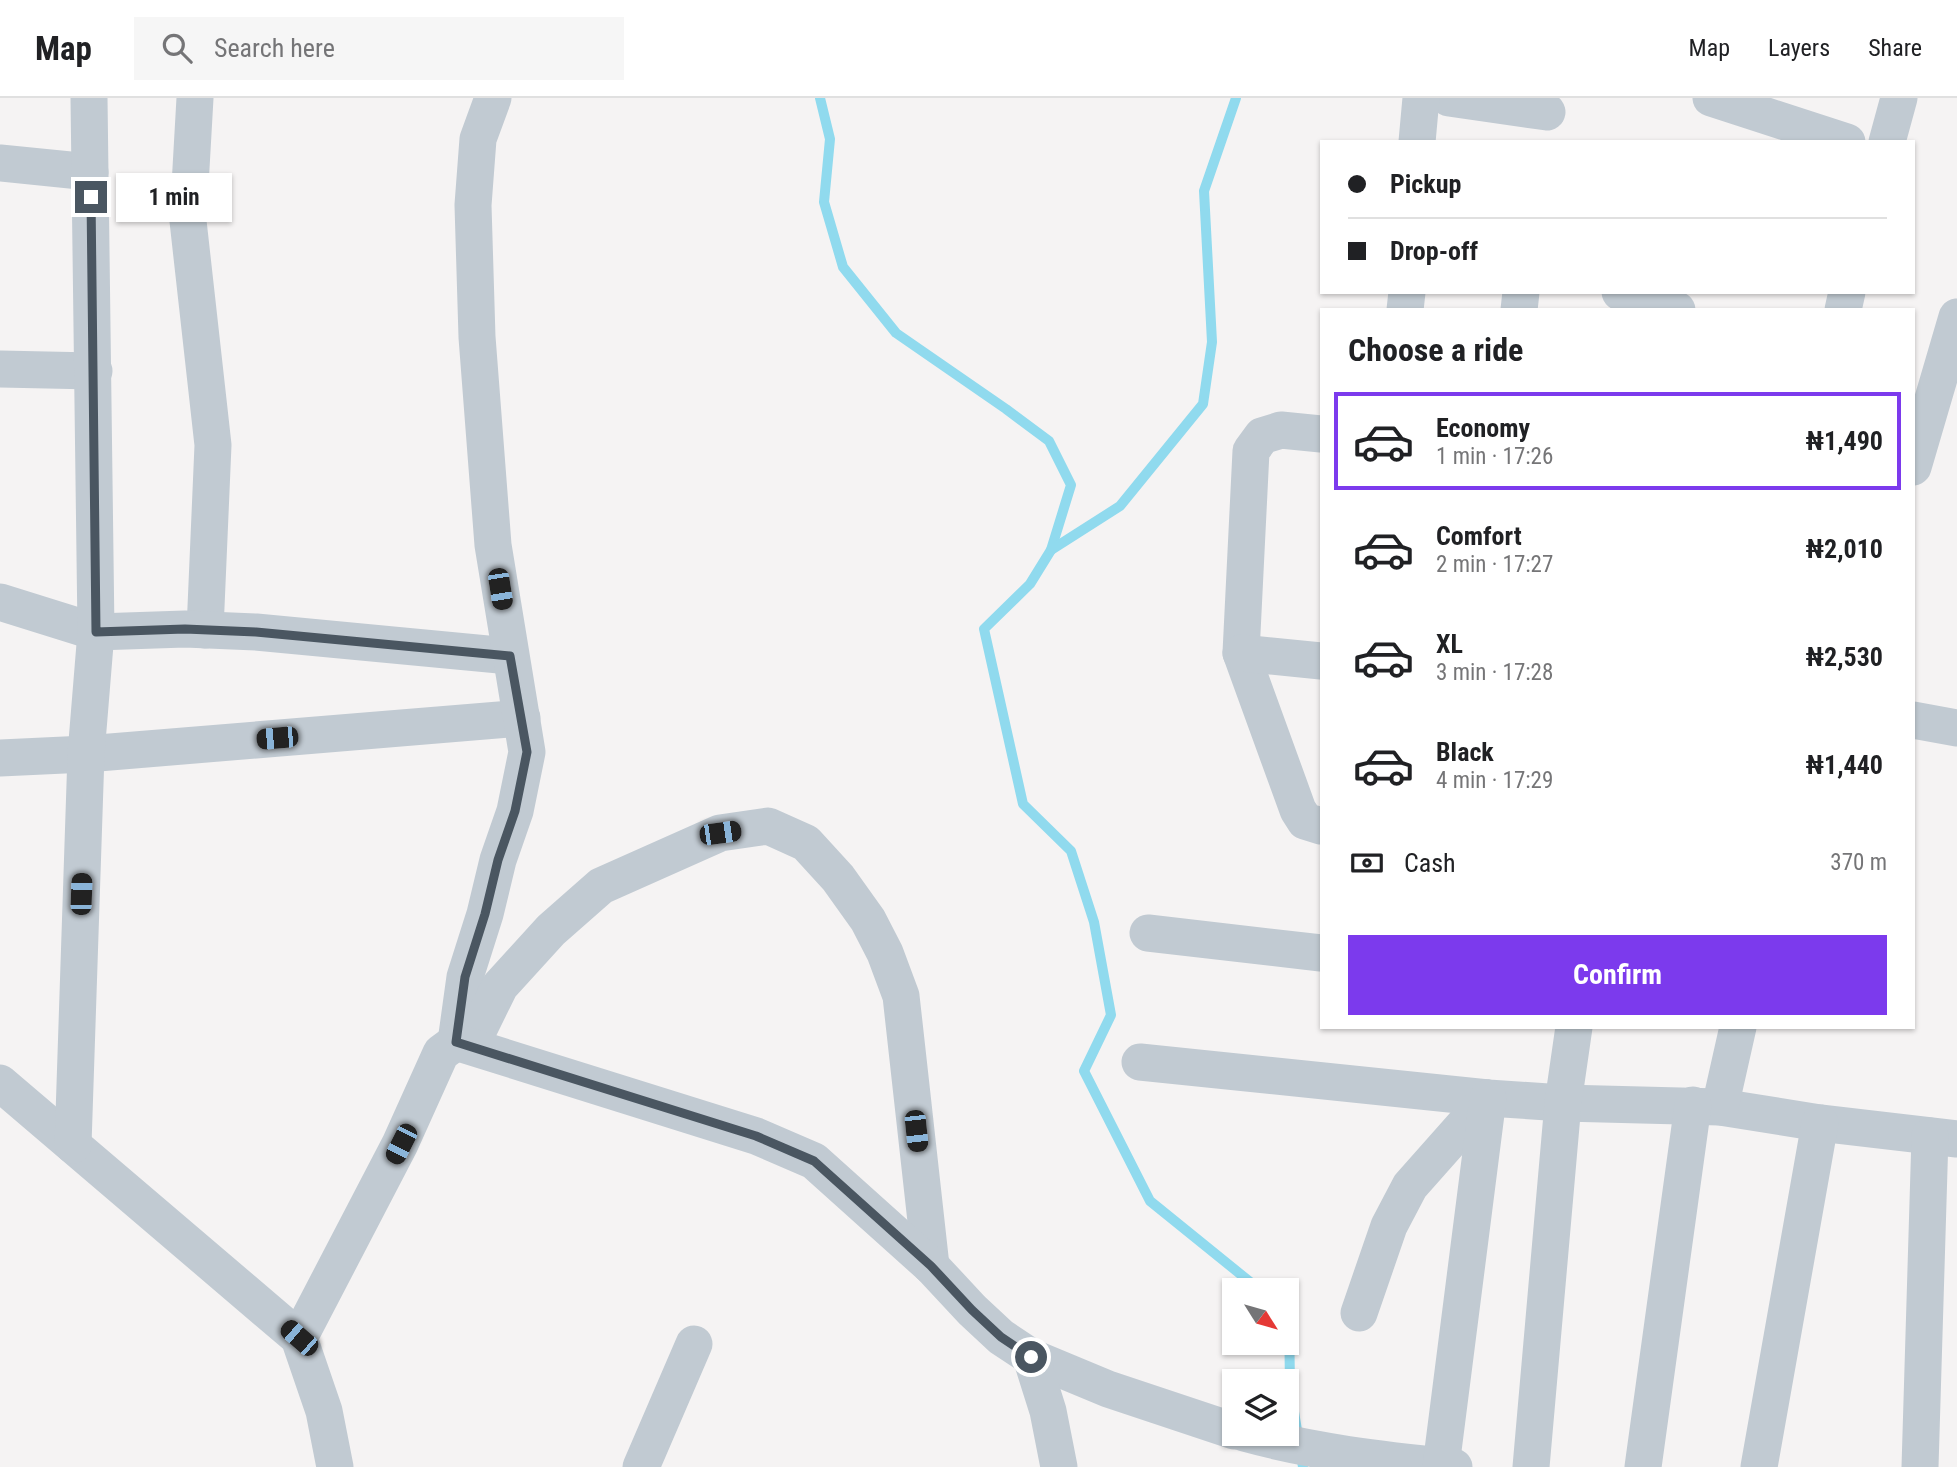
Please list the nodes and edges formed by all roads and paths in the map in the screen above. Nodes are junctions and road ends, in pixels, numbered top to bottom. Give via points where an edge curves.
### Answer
1 (89, 98) edge
2 (194, 98) edge
3 (493, 98) edge
4 (1421, 98) edge
5 (1449, 98) edge
6 (1711, 98) edge
7 (1899, 98) edge
8 (1546, 117) edge
9 (1418, 140) edge
10 (1841, 140) edge
11 (1887, 140) edge
12 (0, 163) edge
13 (90, 172) junction
14 (1626, 294) edge
15 (1671, 308) edge
16 (1957, 317) edge
17 (0, 369) edge
18 (94, 371) junction
19 (1320, 434) edge
20 (1915, 460) edge
21 (0, 602) edge
22 (205, 630) junction
23 (96, 632) junction
24 (1241, 653) junction
25 (510, 656) junction
26 (1320, 661) edge
27 (522, 718) junction
28 (1915, 720) edge
29 (1957, 728) edge
30 (86, 754) junction
31 (0, 758) edge
32 (1320, 826) edge
33 (1149, 933) dead end
34 (1320, 953) edge
35 (1574, 1029) edge
36 (1737, 1029) edge
37 (464, 1043) junction
38 (1140, 1062) dead end
39 (0, 1083) edge
40 (1488, 1098) junction
41 (1563, 1103) junction
42 (1707, 1106) junction
43 (1820, 1123) junction
44 (1943, 1138) edge
45 (73, 1145) junction
46 (931, 1266) junction
47 (1359, 1313) dead end
48 (299, 1338) junction
49 (694, 1344) dead end
50 (1031, 1357) junction
51 (1222, 1427) edge
52 (1291, 1446) edge
53 (1447, 1466) edge
54 (335, 1467) edge
55 (641, 1467) edge
56 (1059, 1467) edge
57 (1531, 1467) edge
58 (1643, 1467) edge
59 (1759, 1467) edge
60 (1920, 1467) edge

1 - 13 street
2 - 22 street via 188,221 213,446
3 - 25 street via 478,139 473,205 477,337 493,544
4 - 9 street
5 - 8 street
6 - 10 street
7 - 11 street
12 - 13 street
13 - 18 street
14 - 15 street
16 - 20 street
17 - 18 street
18 - 23 street
19 - 24 street via 1281,430 1262,436 1251,451
21 - 23 street
22 - 23 street
22 - 25 street
23 - 30 street
24 - 26 street
24 - 32 street via 1298,810 1305,821
25 - 27 street
27 - 30 street
27 - 37 street via 527,752 515,811 465,977
28 - 29 street
30 - 31 street
30 - 45 street
33 - 34 street
35 - 41 street
36 - 42 street
37 - 46 street via 756,1136 814,1161
37 - 46 street via 500,986 551,930 601,886 720,833 768,826 806,843 868,920 901,996
37 - 48 street via 441,1053 401,1144
38 - 40 street
39 - 45 street
40 - 41 street
40 - 47 street via 1410,1185 1389,1226
40 - 53 street
41 - 42 street
41 - 57 street
42 - 43 street
42 - 58 street
43 - 44 street
43 - 59 street
44 - 60 street
45 - 48 street
46 - 50 street via 1001,1337
48 - 54 street via 324,1411
49 - 55 street
50 - 51 street via 1108,1389
50 - 56 street
52 - 53 street

